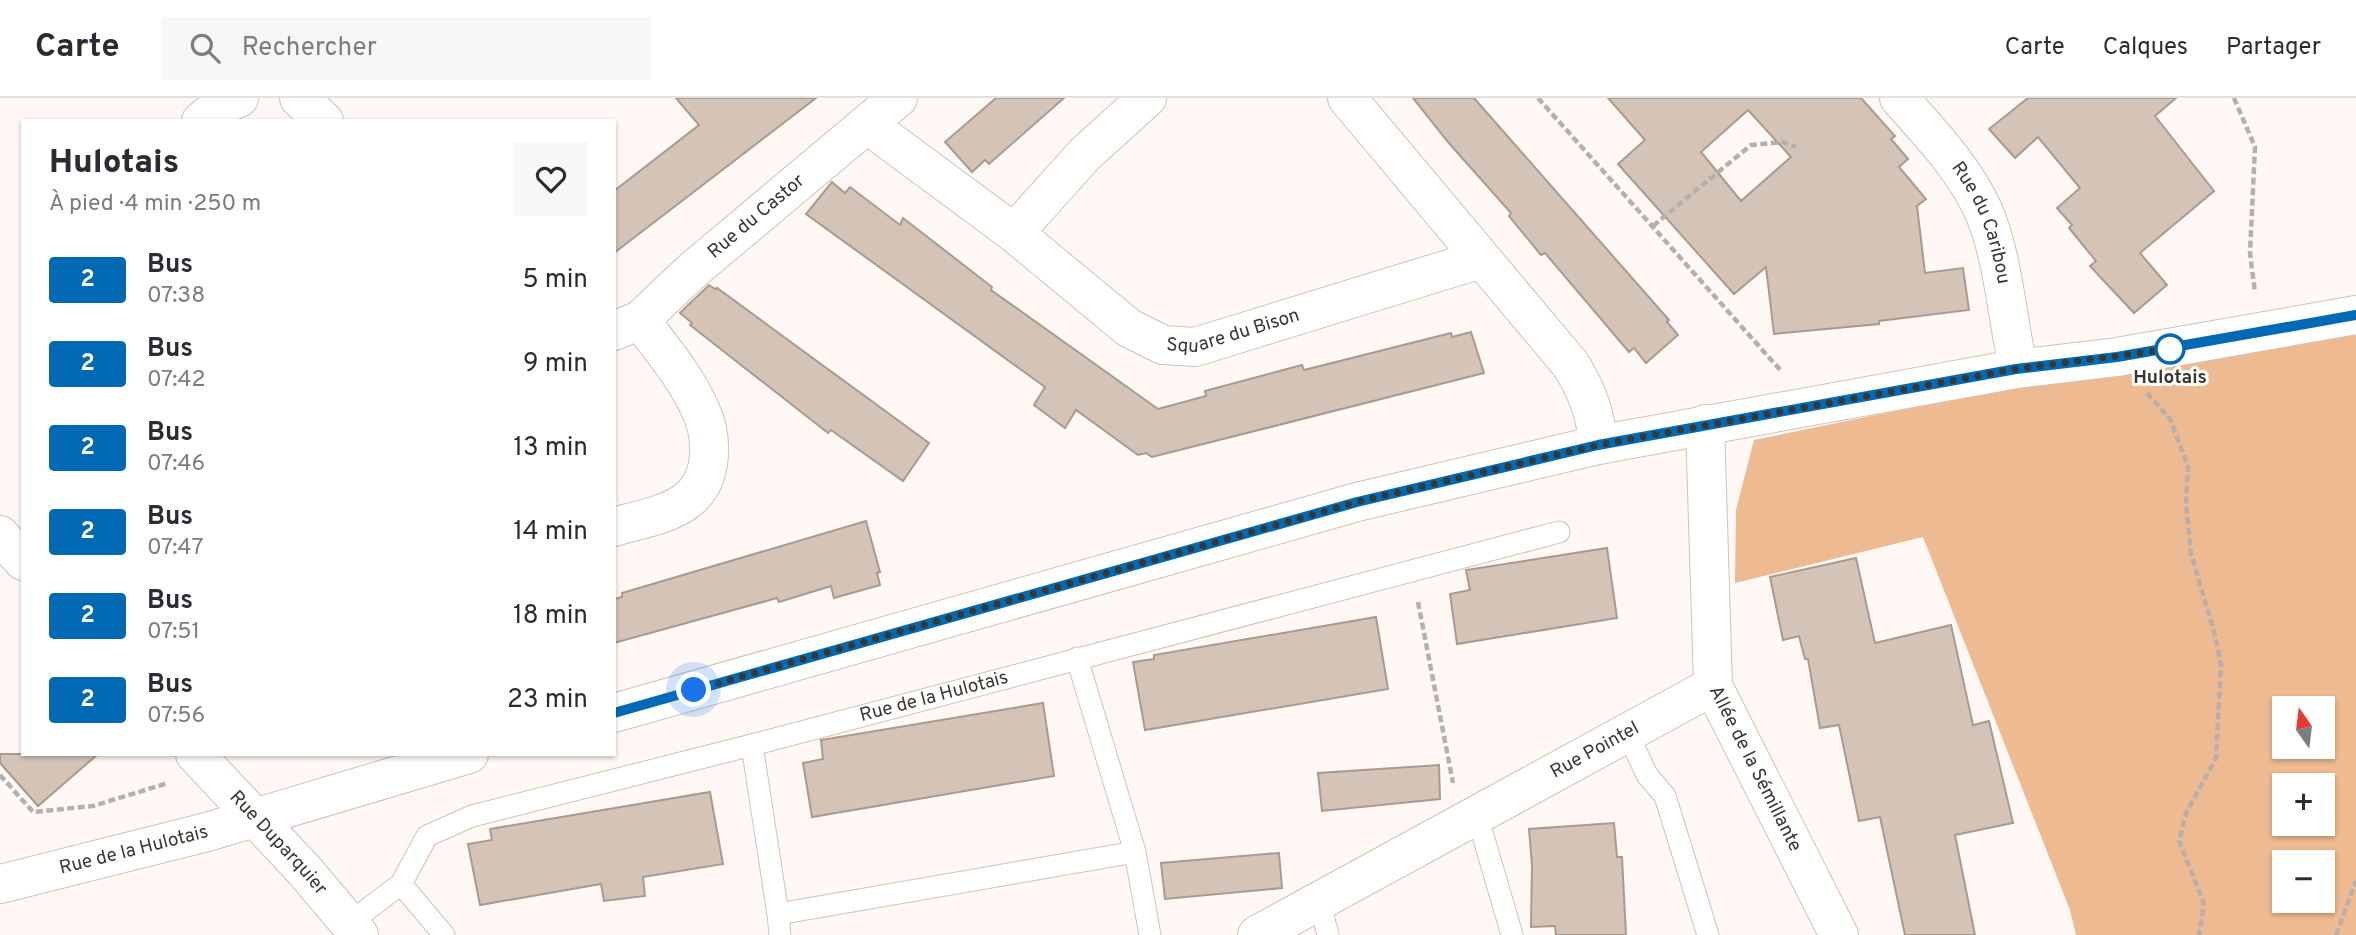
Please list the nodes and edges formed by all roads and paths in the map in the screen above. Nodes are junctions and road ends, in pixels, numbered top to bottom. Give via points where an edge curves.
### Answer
1 (239, 98) edge
2 (299, 98) edge
3 (898, 98) edge
4 (1147, 98) edge
5 (1348, 98) edge
6 (1538, 98) edge
7 (1899, 98) edge
8 (2234, 98) edge
9 (203, 119) edge
10 (322, 119) edge
11 (868, 125) junction
12 (1796, 147) dead end
13 (1653, 226) junction
14 (1014, 233) junction
15 (1480, 259) junction
16 (2356, 315) edge
17 (627, 325) edge
18 (2261, 332) junction
19 (2117, 357) junction
20 (2016, 369) junction
21 (1788, 411) junction
22 (1705, 424) junction
23 (1598, 445) junction
24 (616, 526) edge
25 (1559, 532) dead end
26 (0, 535) edge
27 (21, 559) edge
28 (1411, 570) junction
29 (1077, 658) junction
30 (1713, 686) junction
31 (616, 712) edge
32 (1627, 732) junction
33 (752, 744) junction
34 (462, 756) edge
35 (202, 762) edge
36 (0, 775) edge
37 (1477, 815) junction
38 (255, 816) junction
39 (1135, 852) junction
40 (2356, 881) edge
41 (0, 884) edge
42 (401, 884) junction
43 (1324, 918) edge
44 (779, 925) edge
45 (354, 929) edge
46 (443, 935) edge
47 (1150, 935) edge
48 (1257, 935) edge
49 (1512, 935) edge
50 (1708, 935) edge
51 (1839, 935) edge
52 (2199, 935) edge
53 (2336, 935) edge

1 - 9 street via 221,104
2 - 10 street
3 - 11 street, Rue du Castor
4 - 14 street via 1085,154
5 - 15 street
6 - 13 path
7 - 20 street, Rue du Caribou via 1939,143 1982,208 1993,236
8 - 18 path via 2255,147 2249,253
11 - 14 street, Square du Bison
11 - 17 street, Rue du Castor
12 - 13 path via 1783,142 1751,145
13 - 21 path via 1782,371
14 - 15 street, Square du Bison via 1129,328 1163,345 1195,347
15 - 23 street via 1587,390 1597,421
16 - 18 street
17 - 24 street via 684,382 701,409 709,454 705,478 686,501
18 - 19 street
19 - 20 street
19 - 52 path via 2170,419 2188,466 2191,554 2221,665 2216,758 2186,813 2179,841 2204,904
20 - 21 street
21 - 22 street
22 - 23 street
22 - 30 street, Allée de la Sémillante
23 - 31 street via 1357,502
25 - 28 lane, Rue de la Hulotais
26 - 27 street
28 - 29 lane, Rue de la Hulotais
28 - 37 path via 1454,789
29 - 33 lane, Rue de la Hulotais
29 - 39 lane
30 - 32 street, Rue Pointel
30 - 51 street, Allée de la Sémillante
32 - 37 street, Rue Pointel
32 - 50 lane via 1647,775 1665,796
33 - 42 lane, Rue de la Hulotais via 472,816 427,836
33 - 44 lane
34 - 38 street, Rue de la Hulotais
35 - 36 path via 93,806 33,812
35 - 38 street, Rue Duparquier
37 - 43 street, Rue Pointel
37 - 49 lane
38 - 41 street, Rue de la Hulotais
38 - 45 street, Rue Duparquier
39 - 44 lane
39 - 47 lane
40 - 53 path
42 - 45 lane, Rue de la Hulotais
42 - 46 lane
43 - 48 street, Rue Pointel

